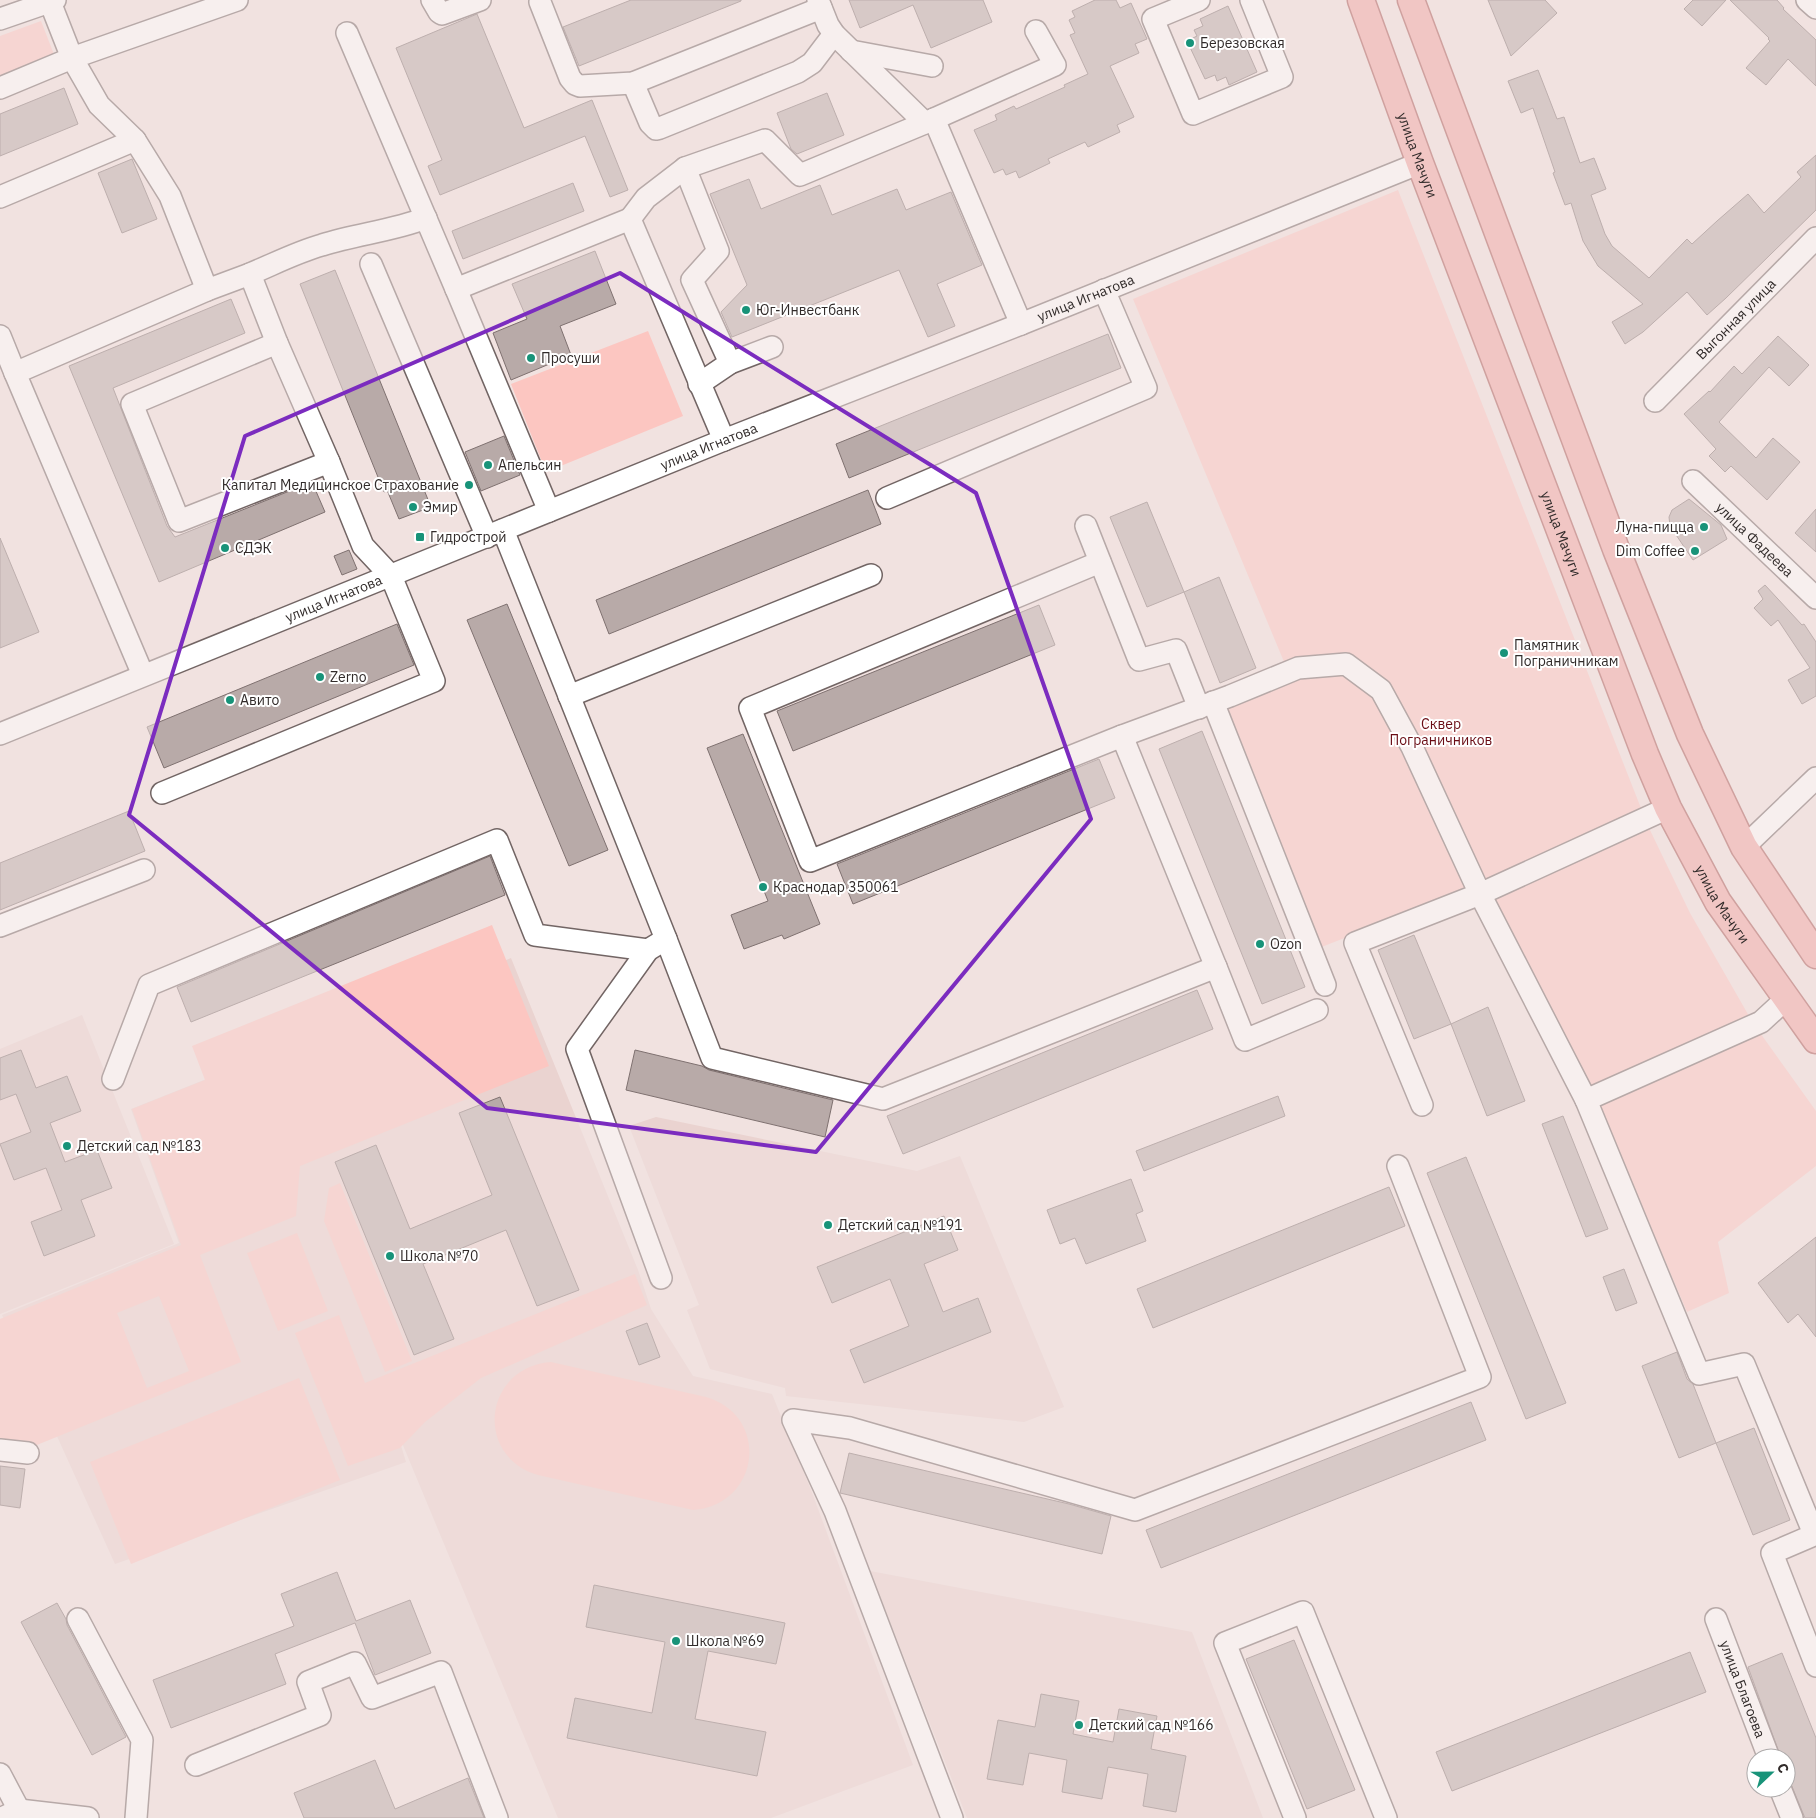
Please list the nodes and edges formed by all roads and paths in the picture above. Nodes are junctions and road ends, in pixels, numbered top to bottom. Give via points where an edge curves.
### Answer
1 (237, 0) edge
2 (432, 0) edge
3 (480, 0) edge
4 (1199, 0) edge
5 (1252, 0) edge
6 (1362, 0) edge
7 (1411, 0) edge
8 (1807, 0) edge
9 (53, 1) edge
10 (541, 1) edge
11 (820, 4) edge
12 (1816, 8) edge
13 (0, 19) edge
14 (1036, 31) dead end
15 (347, 33) dead end
16 (834, 34) junction
17 (851, 51) junction
18 (72, 58) junction
19 (932, 66) dead end
20 (633, 84) junction
21 (0, 88) edge
22 (929, 121) junction
23 (135, 140) junction
24 (1420, 163) junction
25 (685, 168) junction
26 (0, 197) edge
27 (426, 218) junction
28 (630, 219) junction
29 (1816, 238) edge
30 (371, 264) dead end
31 (250, 274) junction
32 (456, 289) junction
33 (207, 290) junction
34 (1104, 290) junction
35 (1021, 324) junction
36 (0, 336) edge
37 (277, 343) junction
38 (772, 347) dead end
39 (730, 362) junction
40 (15, 374) junction
41 (699, 384) junction
42 (1655, 401) dead end
43 (724, 440) junction
44 (328, 462) junction
45 (1693, 481) dead end
46 (887, 498) dead end
47 (549, 512) junction
48 (1086, 526) dead end
49 (495, 534) junction
50 (1100, 562) junction
51 (871, 575) dead end
52 (391, 576) junction
53 (1816, 598) edge
54 (143, 675) junction
55 (569, 696) junction
56 (1206, 705) junction
57 (0, 734) edge
58 (1122, 736) junction
59 (1816, 778) edge
60 (162, 793) dead end
61 (1668, 808) junction
62 (1744, 847) junction
63 (144, 870) dead end
64 (1480, 894) junction
65 (0, 926) edge
66 (657, 944) junction
67 (1816, 956) edge
68 (1216, 967) junction
69 (1326, 985) dead end
70 (1786, 999) junction
71 (1317, 1010) dead end
72 (1816, 1040) edge
73 (112, 1079) dead end
74 (1586, 1100) junction
75 (1422, 1105) dead end
76 (1398, 1166) dead end
77 (661, 1278) dead end
78 (0, 1450) edge
79 (28, 1453) dead end
80 (820, 1480) junction
81 (814, 1501) dead end
82 (78, 1619) dead end
83 (1716, 1619) dead end
84 (1816, 1666) edge
85 (1765, 1748) edge
86 (196, 1765) dead end
87 (0, 1774) edge
88 (1784, 1798) edge
89 (11, 1814) edge
90 (88, 1818) edge
91 (136, 1818) edge
92 (497, 1818) edge
93 (952, 1818) edge
94 (1295, 1818) edge
95 (1386, 1818) edge
96 (1792, 1818) edge

1 - 18 street
2 - 3 street via 442,14
4 - 5 street via 1153,19 1192,114 1282,77
6 - 24 main road, улица Мачуги
7 - 62 main road via 1616,549 1690,734
8 - 12 street
9 - 13 street
9 - 18 street
10 - 20 street via 575,84
11 - 16 street
11 - 20 street
14 - 22 street via 1055,65
15 - 27 street
16 - 17 street
16 - 20 street via 812,63 798,72 656,129 650,124
17 - 19 street
17 - 22 street
18 - 21 street
18 - 23 street via 99,105
22 - 25 street via 800,175 764,140
22 - 35 street
23 - 26 street
23 - 33 street via 170,196
24 - 34 street, улица Игнатова
24 - 61 main road, улица Мачуги via 1644,754
25 - 28 street via 646,198
25 - 39 street via 718,251 692,280
27 - 31 street via 320,245
27 - 32 street
28 - 32 street
28 - 41 street
29 - 42 street, Выгонная улица
30 - 49 street
31 - 33 street
31 - 37 street
32 - 47 street
33 - 40 street
34 - 35 street, улица Игнатова
34 - 46 street via 1146,388
35 - 43 street, улица Игнатова
36 - 40 street
37 - 44 street
37 - 44 street via 132,404 179,521
38 - 39 street
39 - 41 street
40 - 54 street
41 - 43 street
43 - 47 street, улица Игнатова
44 - 52 street via 363,546
45 - 53 street, улица Фадеева
47 - 49 street, улица Игнатова
48 - 50 street
49 - 52 street, улица Игнатова
49 - 55 street
50 - 56 street via 1140,660 1176,650
50 - 58 street via 750,708 810,861
51 - 55 street
52 - 54 street, улица Игнатова
52 - 60 street via 434,680
54 - 57 street, улица Игнатова
55 - 66 street
56 - 58 street
56 - 64 street via 1298,668 1346,664 1381,690 1412,747
56 - 69 street
58 - 68 street
59 - 62 street
61 - 64 street
61 - 70 main road, улица Мачуги via 1718,902
62 - 67 main road
63 - 65 street
64 - 74 street
64 - 75 street via 1355,943
66 - 68 street via 712,1058 883,1099
66 - 73 street via 535,935 497,840 149,985
66 - 77 street via 576,1049
68 - 71 street via 1245,1040
70 - 72 main road, улица Мачуги
70 - 74 street via 1761,1022
74 - 84 street via 1699,1374 1744,1364 1812,1529 1814,1535 1772,1553
76 - 80 street via 1480,1377 1135,1510 850,1428 793,1420
78 - 79 street
80 - 81 street
80 - 93 street via 835,1511
82 - 91 street via 142,1740
83 - 85 street, улица Благоева
86 - 92 street via 320,1715 308,1682 355,1663 372,1698 441,1672
87 - 89 street
88 - 96 street
89 - 90 street
94 - 95 street via 1225,1644 1303,1612

